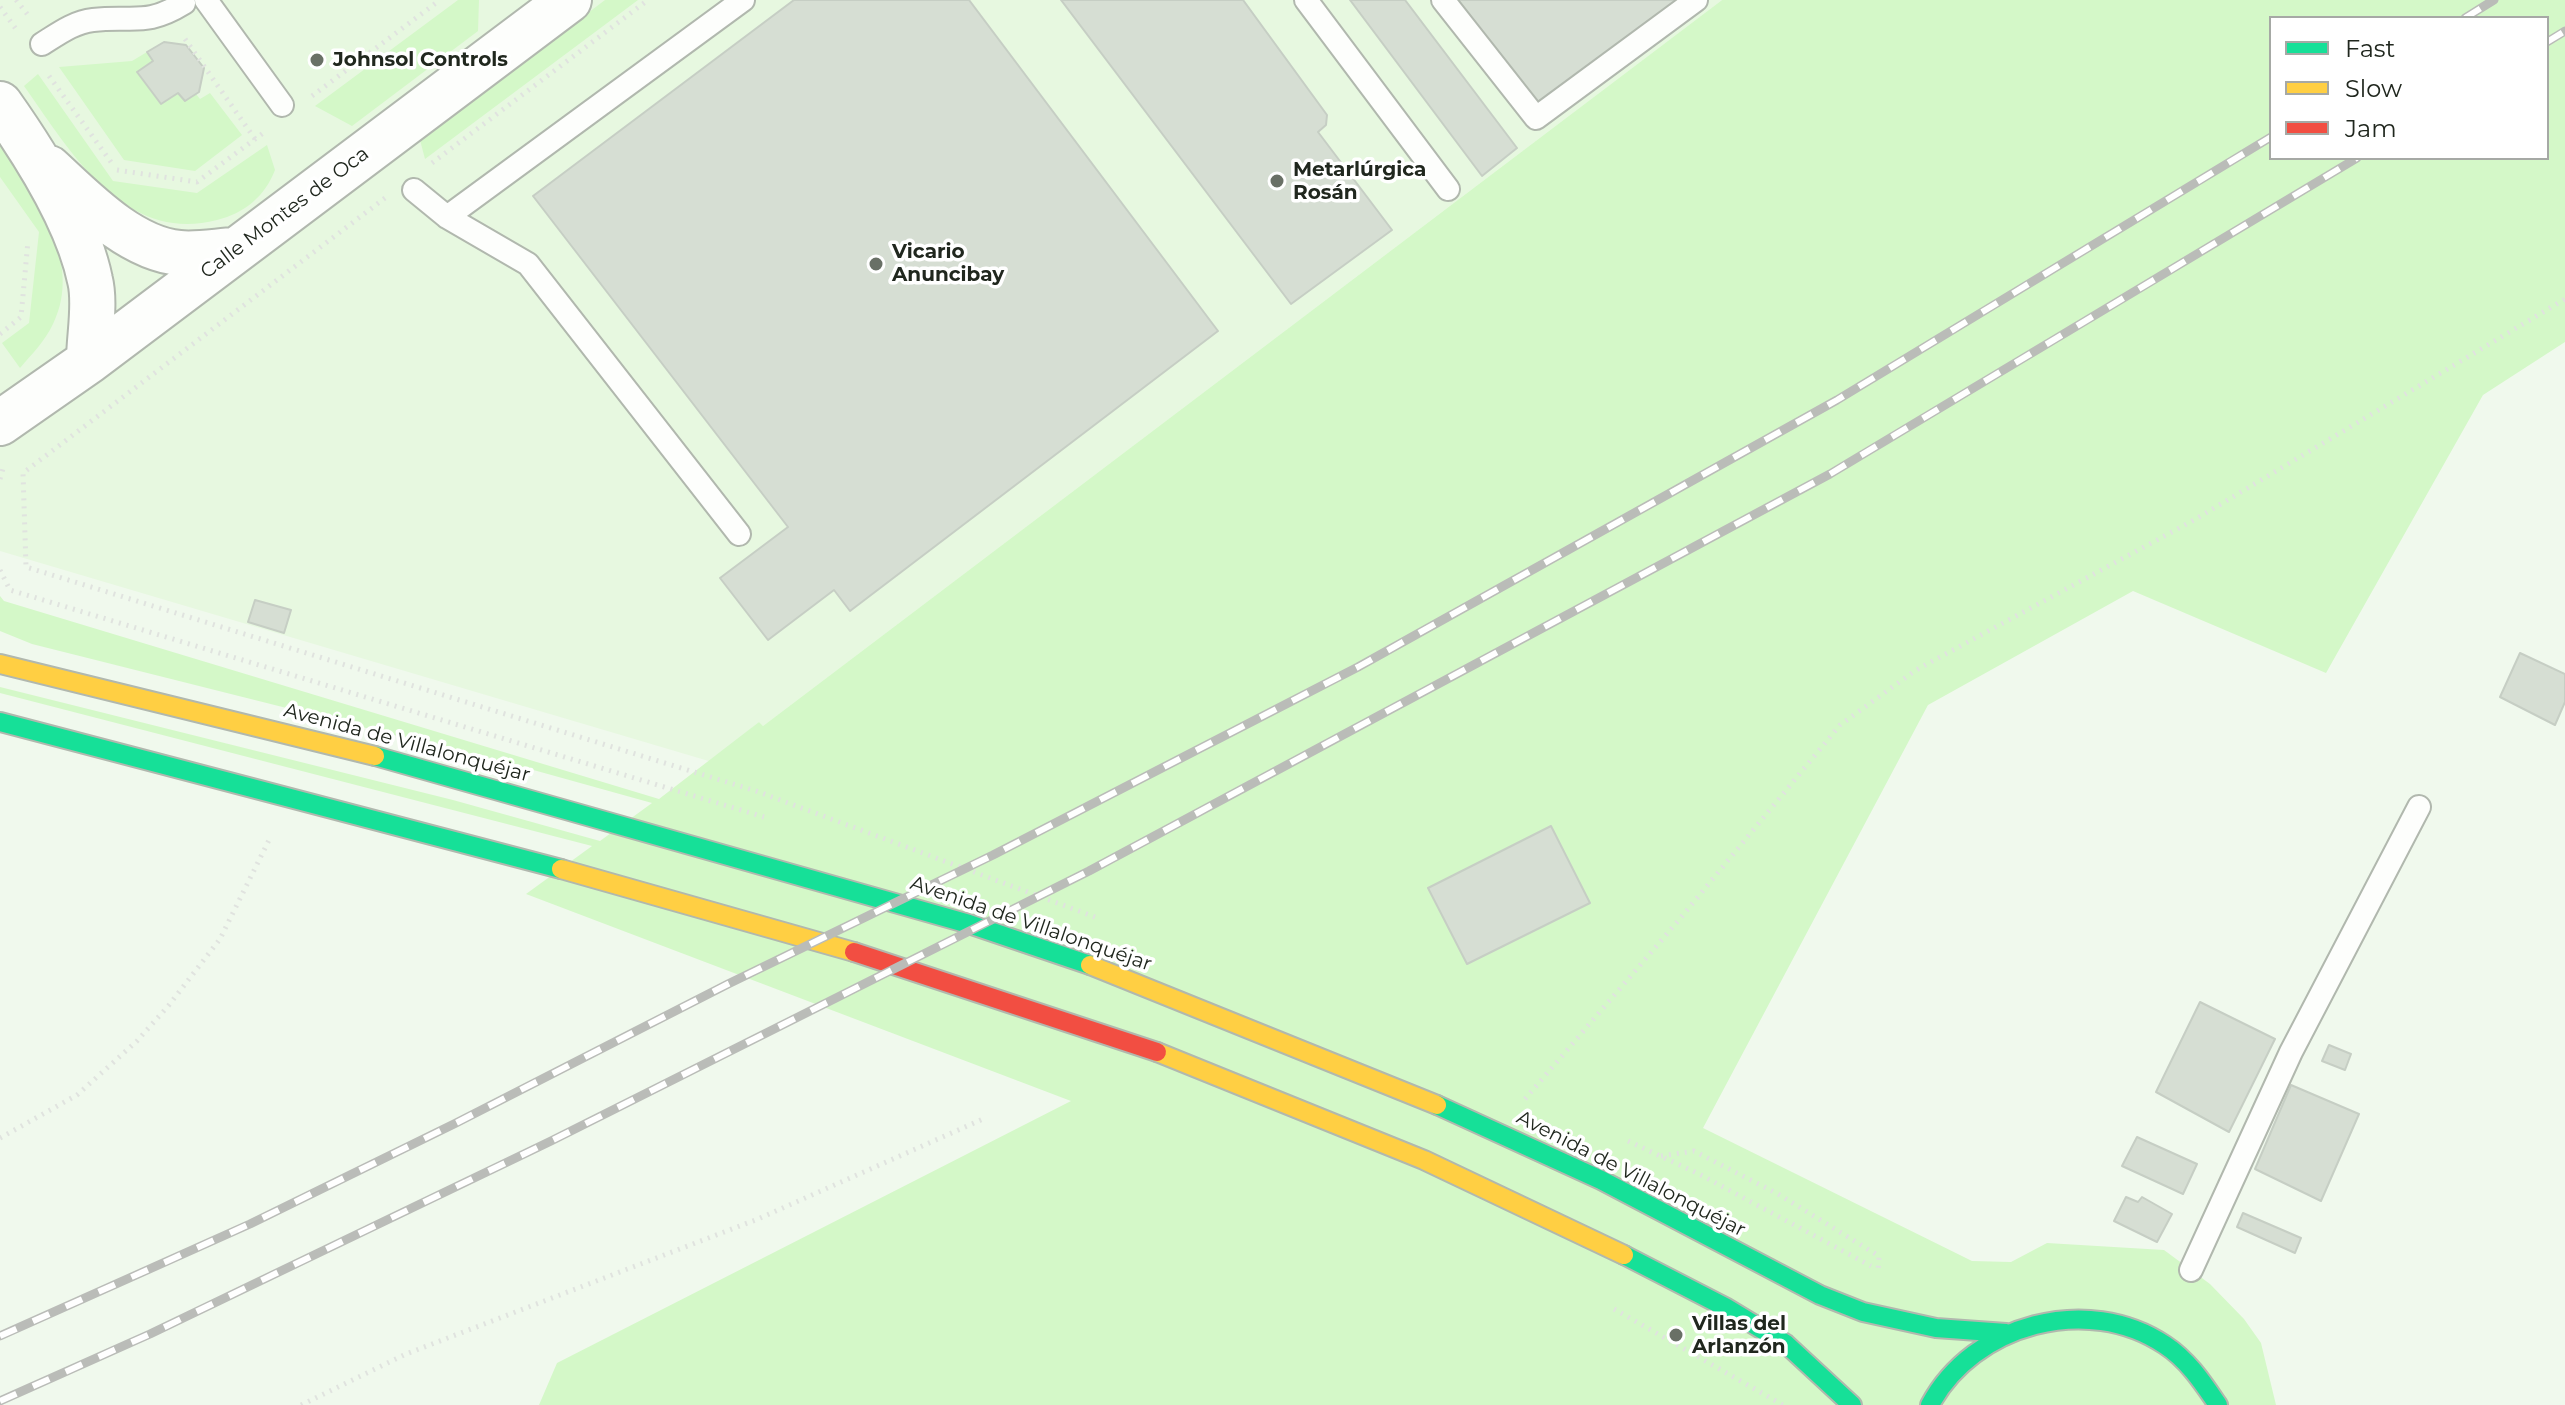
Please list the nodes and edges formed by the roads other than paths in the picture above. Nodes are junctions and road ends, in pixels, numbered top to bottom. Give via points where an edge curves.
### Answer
1 (569, 0) edge
2 (743, 0) edge
3 (1306, 0) edge
4 (1443, 0) edge
5 (1696, 0) edge
6 (190, 1) edge
7 (718, 7) edge
8 (43, 49) road end
9 (0, 104) edge
10 (287, 111) road end
11 (41, 162) junction
12 (410, 184) road end
13 (1448, 189) dead end
14 (447, 217) junction
15 (235, 250) junction
16 (89, 361) junction
17 (0, 423) edge
18 (739, 534) dead end
19 (10, 661) edge
20 (0, 722) edge
21 (2419, 807) dead end
22 (2191, 1270) dead end
23 (2006, 1333) junction
24 (1852, 1405) edge
25 (1930, 1405) edge
26 (2218, 1405) edge

1 - 15 street, Calle Montes de Oca
2 - 7 lane
3 - 13 lane
4 - 5 lane via 1536,118
6 - 8 lane via 159,18 91,20
6 - 10 lane
7 - 14 lane
9 - 11 street
11 - 15 street via 138,239 178,253
11 - 16 street via 91,282
12 - 14 lane
14 - 18 lane via 528,264
15 - 16 street, Calle Montes de Oca
16 - 17 street, Calle Montes de Oca
19 - 23 street, Avenida de Villalonquéjar via 396,761 969,924 1106,970 1292,1042 1506,1135 1820,1295 1863,1312 1936,1328
20 - 24 street via 291,796 977,987 1284,1099 1502,1195 1725,1309 1785,1344
21 - 22 lane via 2291,1052
23 - 25 street via 1964,1360
23 - 26 street via 2056,1319 2107,1321 2155,1339 2196,1371

